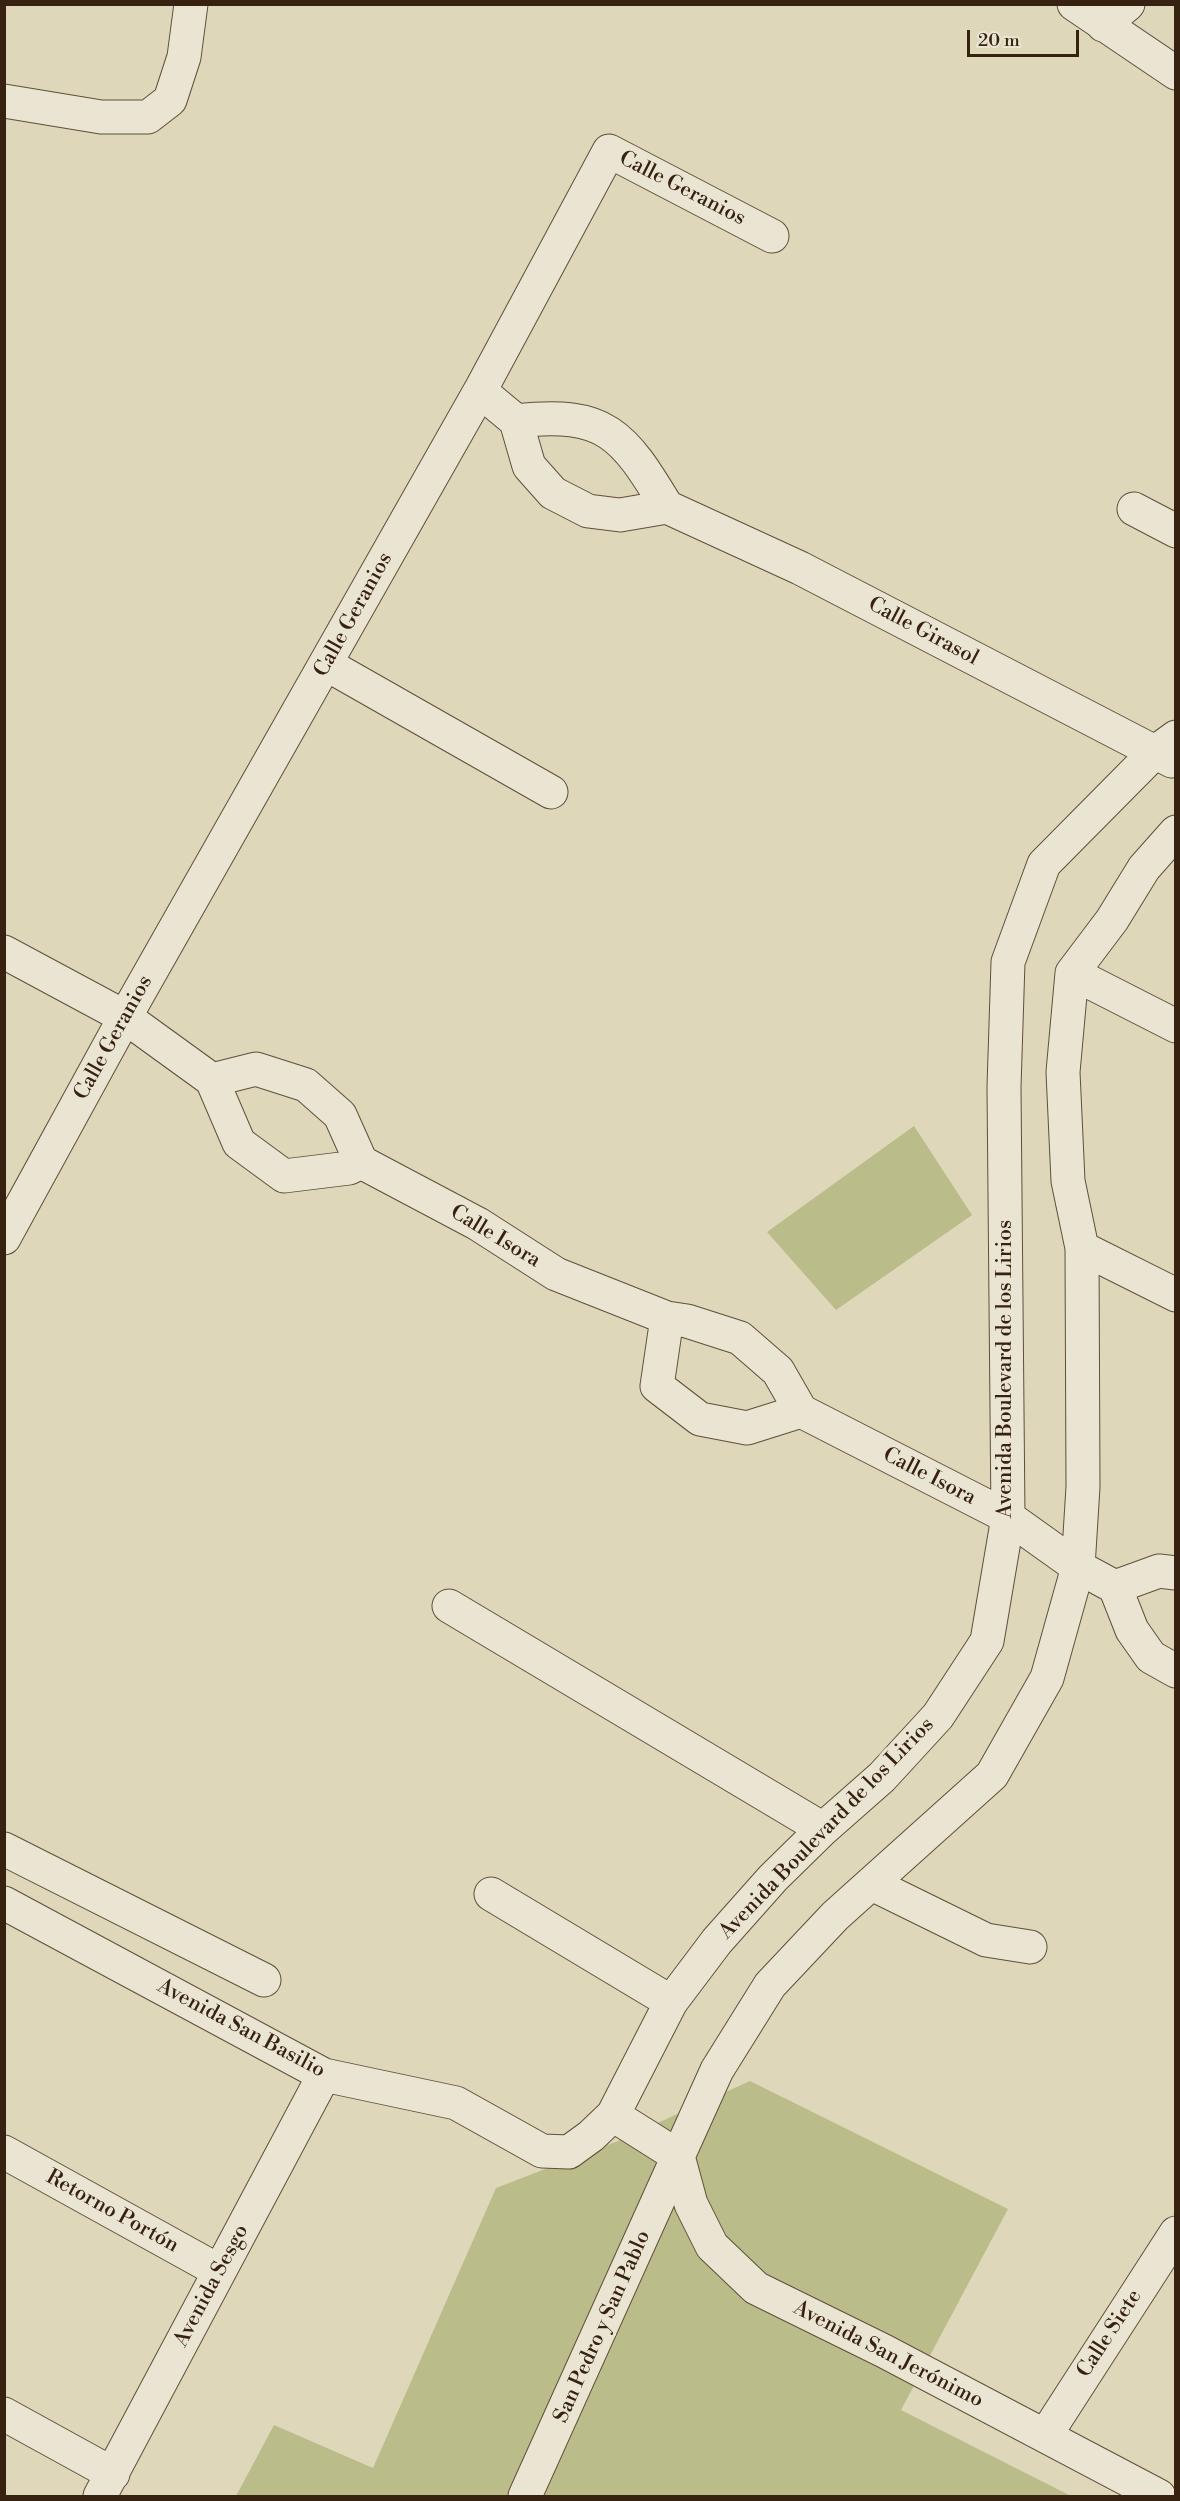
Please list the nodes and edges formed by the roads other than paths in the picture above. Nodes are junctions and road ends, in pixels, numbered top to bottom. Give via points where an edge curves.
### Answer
1 (191, 4) edge
2 (1074, 4) edge
3 (1115, 14) edge
4 (1176, 73) edge
5 (4, 101) edge
6 (772, 236) dead end
7 (480, 391) junction
8 (516, 421) junction
9 (668, 507) junction
10 (1134, 509) dead end
11 (1176, 531) edge
12 (326, 664) junction
13 (1168, 751) edge
14 (551, 792) dead end
15 (1176, 832) edge
16 (4, 952) edge
17 (1072, 973) junction
18 (125, 1017) junction
19 (1176, 1026) edge
20 (212, 1080) junction
21 (361, 1162) junction
22 (4, 1238) edge
23 (1082, 1248) junction
24 (1176, 1295) edge
25 (667, 1318) junction
26 (801, 1411) junction
27 (1008, 1517) junction
28 (1078, 1567) junction
29 (1176, 1573) edge
30 (1115, 1587) junction
31 (449, 1606) dead end
32 (1176, 1671) edge
33 (823, 1829) junction
34 (4, 1849) edge
35 (872, 1884) junction
36 (491, 1894) dead end
37 (4, 1904) edge
38 (1030, 1947) dead end
39 (264, 1980) dead end
40 (671, 2002) junction
41 (324, 2075) junction
42 (613, 2115) junction
43 (4, 2152) edge
44 (678, 2156) junction
45 (1176, 2233) edge
46 (219, 2271) junction
47 (4, 2414) edge
48 (1045, 2436) junction
49 (107, 2485) edge
50 (525, 2496) edge
51 (1159, 2496) edge

1 - 5 street via 184,57 170,100 148,117 101,117
2 - 3 street
3 - 4 street
6 - 7 street, Calle Geranios via 609,151
7 - 8 street
7 - 12 street, Calle Geranios
8 - 9 street via 551,417 585,421 612,434 640,461
8 - 9 street via 529,466 553,493 588,511 620,514
9 - 13 street, Calle Girasol via 800,568
10 - 11 street
12 - 14 street
12 - 18 street, Calle Geranios
13 - 27 street, Avenida Boulevard de los Lirios via 1044,864 1008,962 1004,1087
15 - 17 street via 1144,868 1112,921
16 - 18 street
17 - 19 street
17 - 23 street via 1063,1072 1068,1180
18 - 20 street
18 - 22 street, Calle Geranios
20 - 21 street via 256,1069 306,1085 340,1115
20 - 21 street via 239,1143 284,1176 349,1168
21 - 25 street, Calle Isora via 478,1224 556,1274
23 - 24 street
23 - 28 street via 1083,1486
25 - 26 street, Calle Isora via 740,1338 778,1371
25 - 26 street via 657,1386 700,1419 747,1428
26 - 27 street, Calle Isora
27 - 28 street, Calle Isora
27 - 33 street, Avenida Boulevard de los Lirios via 987,1641 938,1716 882,1777
28 - 30 street, Calle Isora
28 - 35 street via 1047,1678 992,1775
29 - 30 street via 1159,1571
30 - 32 street via 1132,1630 1151,1658
31 - 33 street
33 - 40 street, Avenida Boulevard de los Lirios via 717,1941
34 - 39 street
35 - 38 street via 986,1940
35 - 44 street via 770,1985 717,2070
36 - 40 street
37 - 41 street, Avenida San Basilio
40 - 42 street, Avenida Boulevard de los Lirios
41 - 42 street, Avenida San Basilio via 456,2103 542,2151 568,2152
41 - 46 street, Avenida Sesgo
42 - 44 street
43 - 46 street, Retorno Portón
44 - 48 street, Avenida San Jerónimo via 691,2204 712,2246 756,2288
44 - 50 street, San Pedro y San Pablo
45 - 48 street, Calle Siete
46 - 49 street, Avenida Sesgo
47 - 49 street
48 - 51 street, Avenida San Jerónimo

